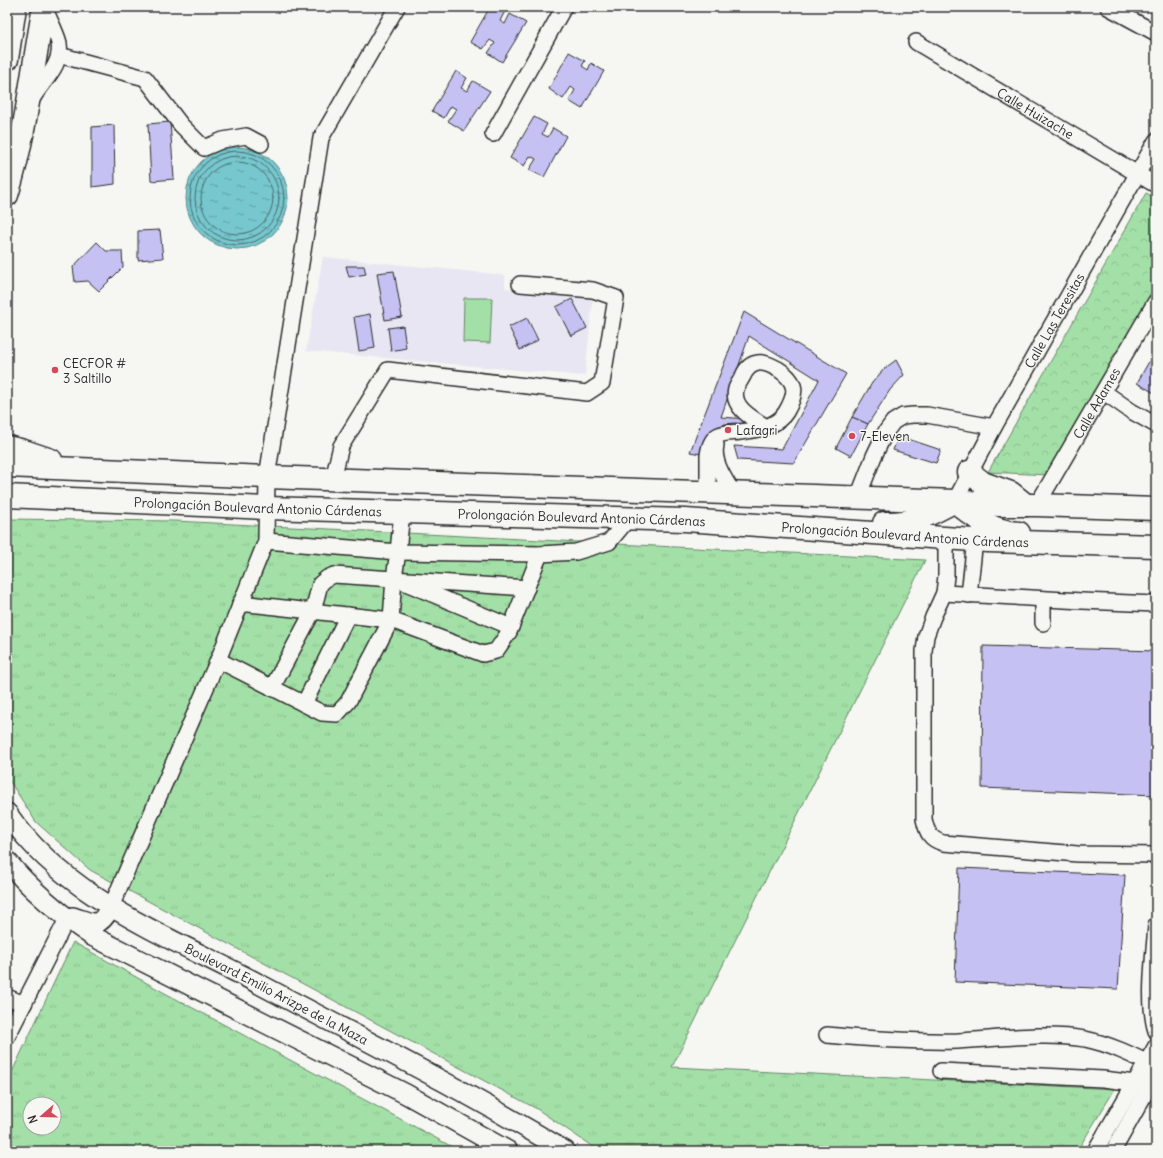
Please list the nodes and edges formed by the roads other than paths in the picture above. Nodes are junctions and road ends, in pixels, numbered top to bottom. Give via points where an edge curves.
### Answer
1 (15, 7) edge
2 (33, 7) edge
3 (44, 7) edge
4 (397, 7) edge
5 (564, 7) edge
6 (1108, 7) edge
7 (1156, 33) edge
8 (916, 42) dead end
9 (59, 55) junction
10 (7, 59) edge
11 (26, 108) junction
12 (493, 134) dead end
13 (1156, 141) edge
14 (7, 143) edge
15 (261, 144) dead end
16 (1138, 174) junction
17 (1156, 185) edge
18 (7, 195) edge
19 (520, 284) dead end
20 (1156, 301) edge
21 (1104, 392) junction
22 (1156, 425) edge
23 (766, 427) dead end
24 (994, 427) junction
25 (730, 433) junction
26 (7, 447) edge
27 (7, 466) edge
28 (73, 468) junction
29 (970, 472) junction
30 (268, 477) junction
31 (333, 479) junction
32 (708, 492) junction
33 (733, 493) junction
34 (7, 496) edge
35 (858, 497) junction
36 (954, 501) junction
37 (1031, 505) junction
38 (266, 508) junction
39 (1156, 510) edge
40 (402, 512) junction
41 (629, 518) junction
42 (754, 525) junction
43 (946, 538) junction
44 (975, 540) junction
45 (266, 541) junction
46 (1125, 545) junction
47 (1156, 546) edge
48 (398, 552) junction
49 (540, 554) junction
50 (394, 578) junction
51 (527, 588) junction
52 (944, 593) junction
53 (969, 595) junction
54 (1043, 599) junction
55 (240, 603) junction
56 (1156, 604) edge
57 (313, 611) junction
58 (348, 615) junction
59 (391, 620) junction
60 (1042, 623) dead end
61 (511, 627) junction
62 (218, 660) junction
63 (272, 688) junction
64 (304, 704) junction
65 (7, 813) edge
66 (12, 825) edge
67 (1156, 855) edge
68 (7, 861) edge
69 (112, 907) junction
70 (67, 919) junction
71 (1156, 925) edge
72 (7, 997) edge
73 (24, 1004) junction
74 (1156, 1031) edge
75 (7, 1036) edge
76 (827, 1036) dead end
77 (1156, 1046) edge
78 (1153, 1067) edge
79 (941, 1071) dead end
80 (1135, 1083) junction
81 (508, 1151) edge
82 (564, 1151) edge
83 (1095, 1151) edge
84 (1113, 1151) edge

1 - 10 highway
2 - 14 highway
3 - 9 street via 57,37
3 - 11 highway
4 - 30 street via 321,138
5 - 12 street
6 - 7 street
8 - 16 street, Calle Huizache
9 - 11 street
9 - 15 street via 145,78 181,125 204,148 223,140 246,136
11 - 18 highway
13 - 16 street, Calle Las Teresitas
16 - 17 street, Calle Huizache
16 - 24 street, Calle Las Teresitas
19 - 31 street via 593,290 616,298 602,383 587,393 388,370 341,446
20 - 21 street, Calle Adames
21 - 22 street
21 - 37 street, Calle Adames
23 - 25 street
24 - 29 street, Calle Las Teresitas
24 - 35 street via 927,415 903,416 893,422 885,433
25 - 32 street via 717,436 709,449
25 - 33 street via 718,441 715,455
26 - 28 highway via 39,455
27 - 28 highway
28 - 30 highway
29 - 36 street, Calle Las Teresitas
29 - 37 highway via 983,483 1011,493
30 - 31 highway
30 - 38 street
31 - 32 highway
32 - 33 highway
33 - 35 highway
34 - 38 highway, Prolongación Boulevard Antonio Cárdenas
35 - 36 highway
36 - 37 highway
36 - 42 highway via 918,520 901,523 789,518
36 - 46 highway via 984,523 1010,532 1091,534
37 - 39 highway
38 - 40 highway, Prolongación Boulevard Antonio Cárdenas
38 - 45 street
40 - 41 highway, Prolongación Boulevard Antonio Cárdenas
40 - 48 street
41 - 42 highway, Prolongación Boulevard Antonio Cárdenas
41 - 49 street via 609,542 576,552
42 - 43 highway, Prolongación Boulevard Antonio Cárdenas
43 - 44 highway, Prolongación Boulevard Antonio Cárdenas
43 - 52 street
44 - 46 highway, Prolongación Boulevard Antonio Cárdenas
44 - 53 street
45 - 48 street
45 - 55 street
46 - 47 highway, Prolongación Boulevard Antonio Cárdenas
48 - 49 street
48 - 50 street
49 - 51 street
50 - 51 street
50 - 57 street via 334,575 326,578 320,584
50 - 59 street
50 - 61 street
51 - 61 street
52 - 53 street
52 - 67 street via 930,623 924,652 924,820 930,835 935,840 951,844 1078,854
53 - 54 street
54 - 56 street
54 - 60 street
55 - 57 street
55 - 62 street
57 - 58 street
57 - 63 street
58 - 59 street
58 - 64 street
59 - 61 street via 483,654 496,651
59 - 64 street via 348,702 337,714 322,713
62 - 63 street
62 - 69 street
63 - 64 street
65 - 66 main road, Boulevard Emilio Arizpe de la Maza
66 - 69 main road, Boulevard Emilio Arizpe de la Maza via 52,863
68 - 70 main road
69 - 70 main road via 99,923 71,916
69 - 82 main road, Boulevard Emilio Arizpe de la Maza via 135,922 425,1071
70 - 73 street
70 - 81 main road via 92,936 406,1094
71 - 74 street via 1152,1004
72 - 73 street
73 - 75 street
76 - 78 street via 920,1041 1070,1037 1105,1044
77 - 78 street
78 - 80 street
78 - 84 street
79 - 80 street via 1103,1079
80 - 83 street

